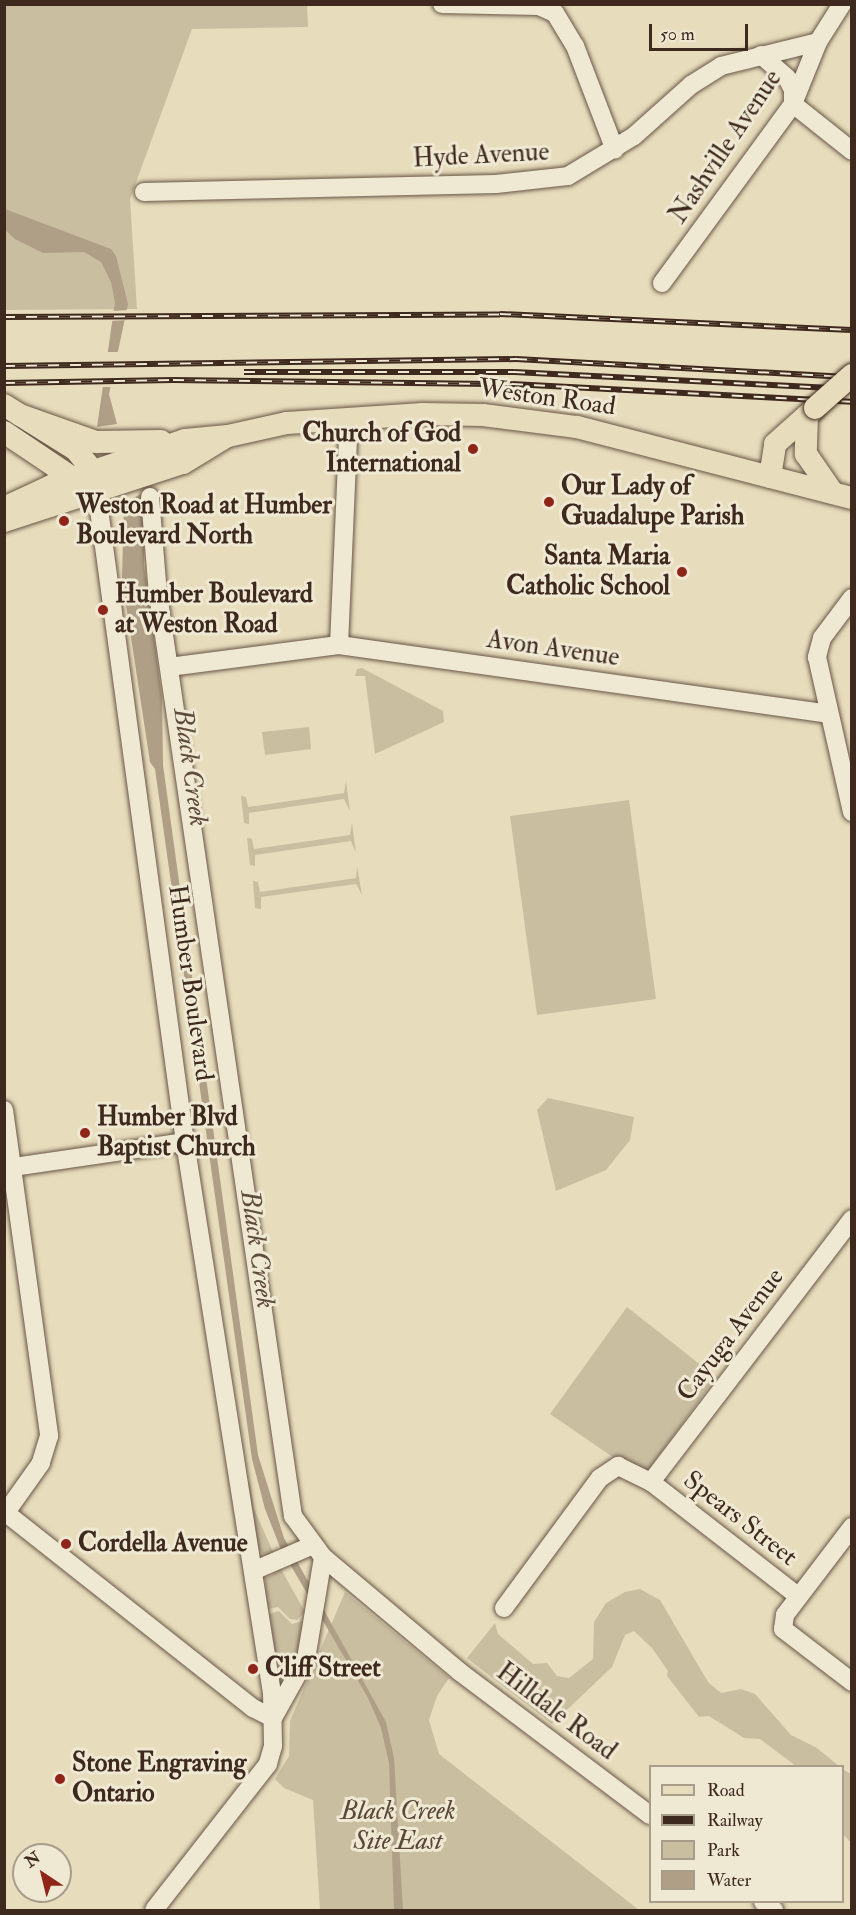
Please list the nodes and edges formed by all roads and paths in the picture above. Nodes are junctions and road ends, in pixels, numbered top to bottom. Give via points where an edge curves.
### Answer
1 (442, 4) edge
2 (842, 4) edge
3 (818, 42) junction
4 (761, 55) junction
5 (793, 104) junction
6 (615, 150) junction
7 (852, 151) edge
8 (144, 192) dead end
9 (662, 284) dead end
10 (852, 375) edge
11 (12, 410) edge
12 (811, 412) junction
13 (349, 418) junction
14 (5, 432) edge
15 (228, 436) junction
16 (185, 440) junction
17 (770, 477) junction
18 (87, 482) junction
19 (843, 495) edge
20 (150, 498) dead end
21 (5, 512) edge
22 (852, 598) edge
23 (339, 645) junction
24 (169, 667) junction
25 (828, 714) junction
26 (852, 812) edge
27 (4, 1110) edge
28 (185, 1142) junction
29 (13, 1167) junction
30 (852, 1219) edge
31 (651, 1482) junction
32 (5, 1514) edge
33 (852, 1527) edge
34 (313, 1557) junction
35 (253, 1571) junction
36 (798, 1596) junction
37 (504, 1608) dead end
38 (460, 1672) joint
39 (852, 1682) edge
40 (273, 1718) junction
41 (649, 1814) edge
42 (154, 1911) edge

1 - 6 street via 539,6 555,13 575,46
2 - 3 street, Nashville Avenue
3 - 4 street, Hyde Avenue
3 - 5 street, Nashville Avenue
4 - 5 street via 787,78 793,90
4 - 6 street, Hyde Avenue via 735,60 708,74
5 - 7 street
5 - 9 street, Nashville Avenue
6 - 8 street, Hyde Avenue via 568,176 549,180
10 - 12 main road, bridge
11 - 16 main road via 96,442
11 - 18 main road via 76,450
12 - 17 main road via 775,444
12 - 19 main road via 806,454
13 - 15 main road, Weston Road via 286,423
13 - 17 main road, Weston Road via 483,415 577,427
13 - 23 street
14 - 18 main road
14 - 21 main road via 33,467 26,489
15 - 16 main road, Weston Road
15 - 18 main road, Weston Road via 183,463
16 - 18 main road, Weston Road
17 - 19 main road, Weston Road
18 - 21 main road, Weston Road
18 - 21 main road, Weston Road via 67,501
18 - 28 street, Humber Boulevard
20 - 24 street, Humber Boulevard
22 - 25 street via 822,638 817,657
23 - 24 street, Avon Avenue
23 - 25 street, Avon Avenue
24 - 34 street, Humber Boulevard via 288,1494 293,1516
25 - 26 street
27 - 29 street
28 - 29 street
28 - 35 street, Humber Boulevard
29 - 32 street via 50,1436 41,1463
30 - 31 street, Cayuga Avenue
31 - 36 street, Spears Street
31 - 37 street, Spears Street via 618,1466 605,1472
32 - 40 street via 253,1708
33 - 36 street
34 - 35 street via 277,1561
34 - 38 street, Humber Boulevard
34 - 40 street via 313,1632 306,1659
35 - 40 street, Humber Boulevard
36 - 39 street, Spears Street via 785,1615 783,1629
38 - 41 street, Hilldale Road
40 - 42 street, Humber Boulevard via 273,1746 268,1764

